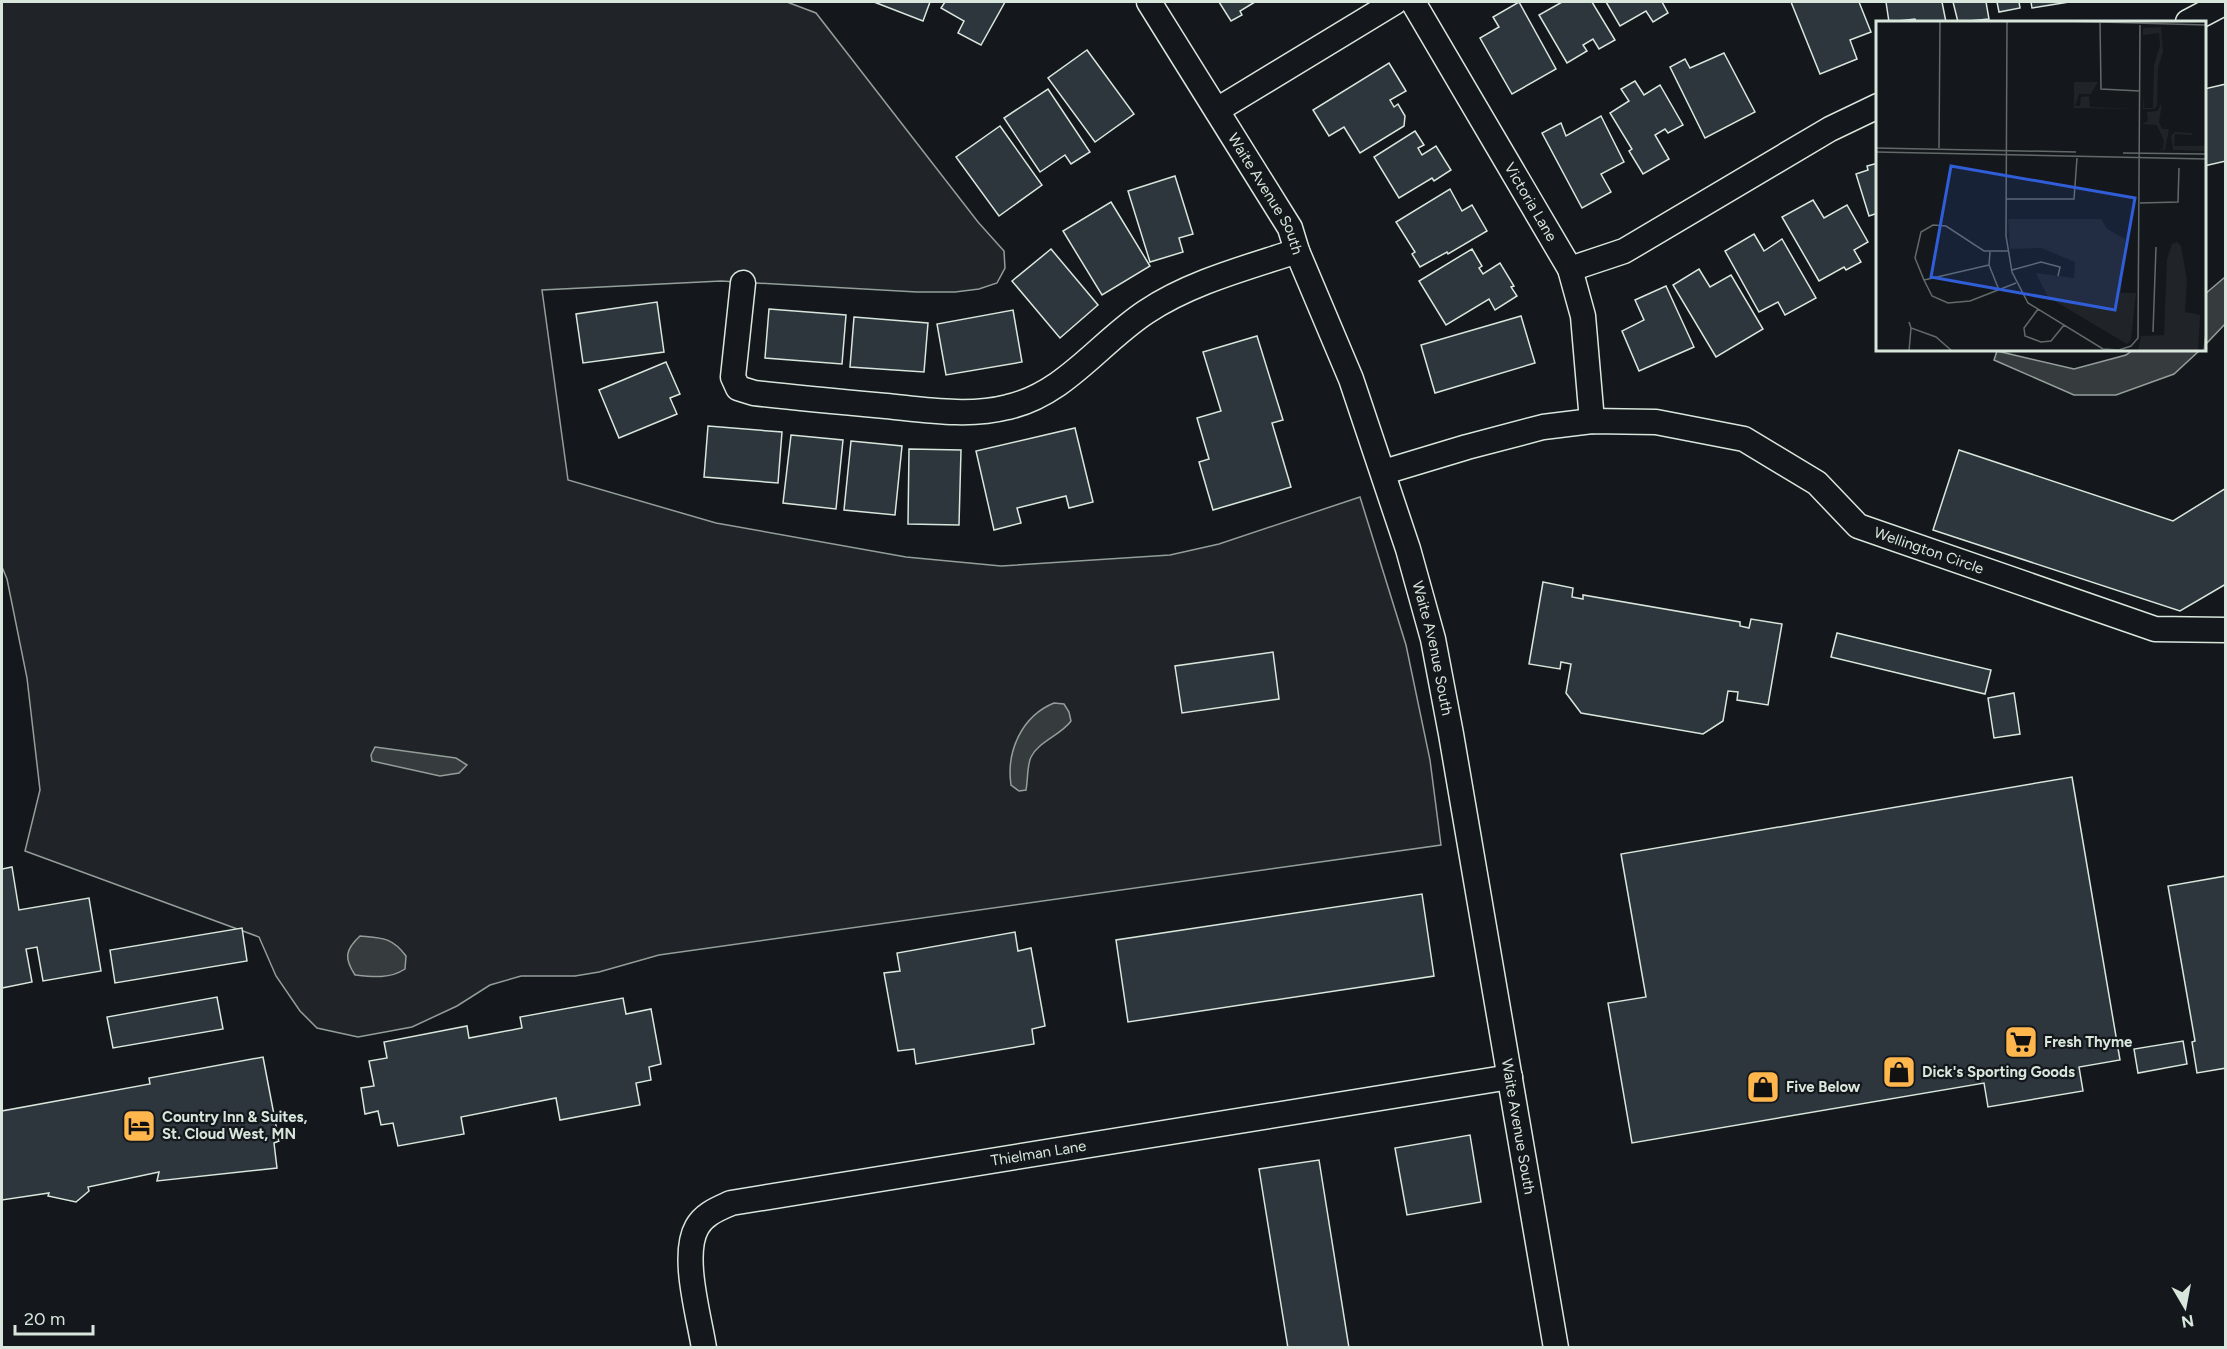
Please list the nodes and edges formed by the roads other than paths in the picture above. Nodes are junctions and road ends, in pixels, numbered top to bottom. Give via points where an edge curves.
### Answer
1 (1149, 2) edge
2 (1395, 2) edge
3 (1413, 2) edge
4 (2226, 2) edge
5 (2190, 21) edge
6 (1876, 107) edge
7 (1217, 110) junction
8 (1297, 251) junction
9 (1570, 269) junction
10 (743, 283) dead end
11 (1592, 422) junction
12 (1384, 472) junction
13 (2226, 630) edge
14 (1510, 1077) junction
15 (704, 1347) edge
16 (1556, 1347) edge

1 - 7 street, Waite Avenue South
2 - 7 street
3 - 9 street, Victoria Lane
4 - 5 street
6 - 9 street via 1830,129 1624,251
7 - 8 street, Waite Avenue South via 1290,228
8 - 10 street via 1180,292 1144,313 1047,392 1009,407 971,412 754,393 738,388 732,377
8 - 12 street, Waite Avenue South via 1351,379
9 - 11 street, Victoria Lane via 1583,316
11 - 12 street, Wellington Circle via 1543,428
11 - 13 street, Wellington Circle via 1656,422 1744,439 1817,483 1858,526 2155,629
12 - 14 street, Waite Avenue South via 1433,639
14 - 15 street, Thielman Lane via 731,1203 711,1212 698,1226 690,1246
14 - 16 street, Waite Avenue South

